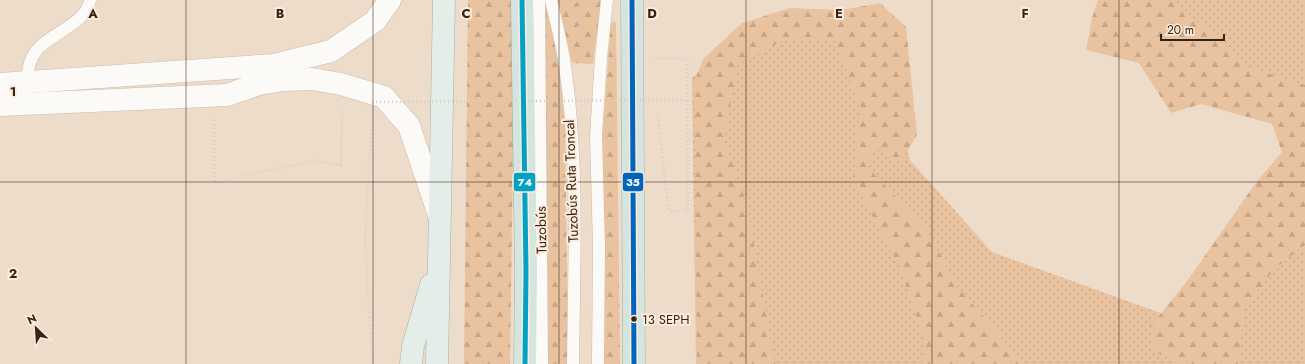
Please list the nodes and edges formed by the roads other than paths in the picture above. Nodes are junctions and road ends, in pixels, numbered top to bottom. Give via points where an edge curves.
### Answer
1 (90, 0) edge
2 (390, 0) edge
3 (444, 0) edge
4 (522, 0) edge
5 (539, 0) edge
6 (551, 0) edge
7 (607, 0) edge
8 (631, 4) edge
9 (26, 82) junction
10 (0, 84) edge
11 (0, 105) edge
12 (440, 219) junction
13 (439, 257) junction
14 (411, 364) edge
15 (437, 364) edge
16 (526, 364) edge
17 (542, 364) edge
18 (573, 364) edge
19 (598, 364) edge
20 (625, 364) edge
21 (634, 364) edge

1 - 9 lane via 79,19 37,50 29,67
2 - 9 street via 375,21 331,51 281,63
3 - 12 main road
4 - 16 highway
5 - 17 lane, Tuzobús
6 - 18 lane, Tuzobús Ruta Troncal via 565,66 574,183
7 - 19 lane, Tuzobús Ruta Troncal via 596,136
8 - 20 lane
8 - 21 highway
9 - 10 street
11 - 12 street via 227,95 259,84 284,80 312,79 341,84 384,97 409,126
12 - 13 main road
13 - 14 main road
13 - 15 main road

